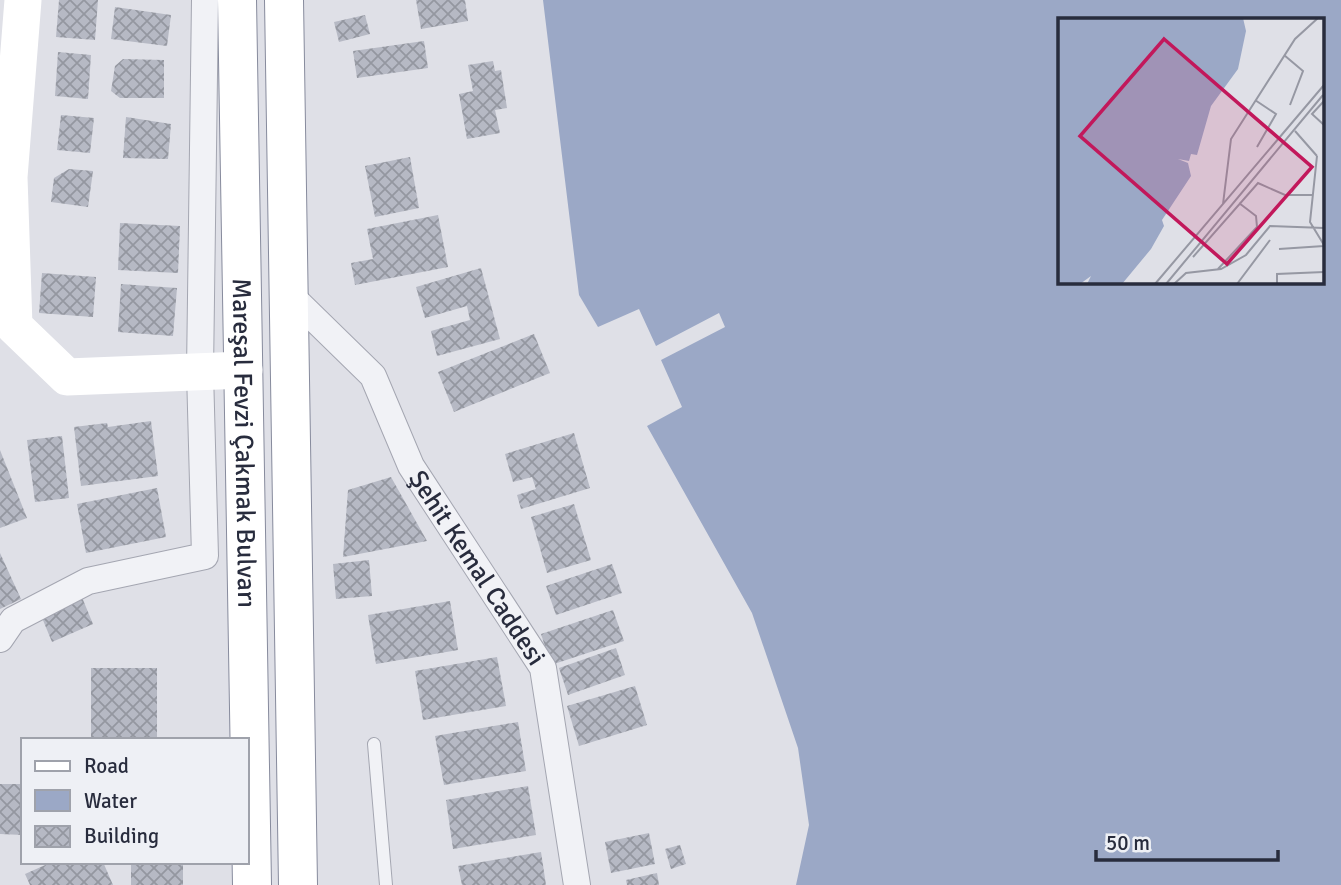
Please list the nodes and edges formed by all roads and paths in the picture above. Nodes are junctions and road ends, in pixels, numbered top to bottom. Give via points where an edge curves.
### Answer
1 (23, 0) edge
2 (205, 0) edge
3 (237, 0) edge
4 (284, 0) edge
5 (288, 293) junction
6 (244, 370) junction
7 (201, 372) junction
8 (0, 639) edge
9 (374, 744) dead end
10 (252, 885) edge
11 (298, 885) edge
12 (386, 885) edge
13 (577, 885) edge

1 - 7 street via 9,177 14,326 67,377
2 - 7 street
3 - 6 highway, Mareşal Fevzi Çakmak Bulvarı
4 - 5 highway, Mareşal Fevzi Çakmak Bulvarı
5 - 11 highway, Mareşal Fevzi Çakmak Bulvarı
5 - 13 street, Şehit Kemal Caddesi via 373,376 411,466 543,668
6 - 7 street
6 - 10 highway, Mareşal Fevzi Çakmak Bulvarı
7 - 8 street via 205,556 88,581 13,620
9 - 12 lane

